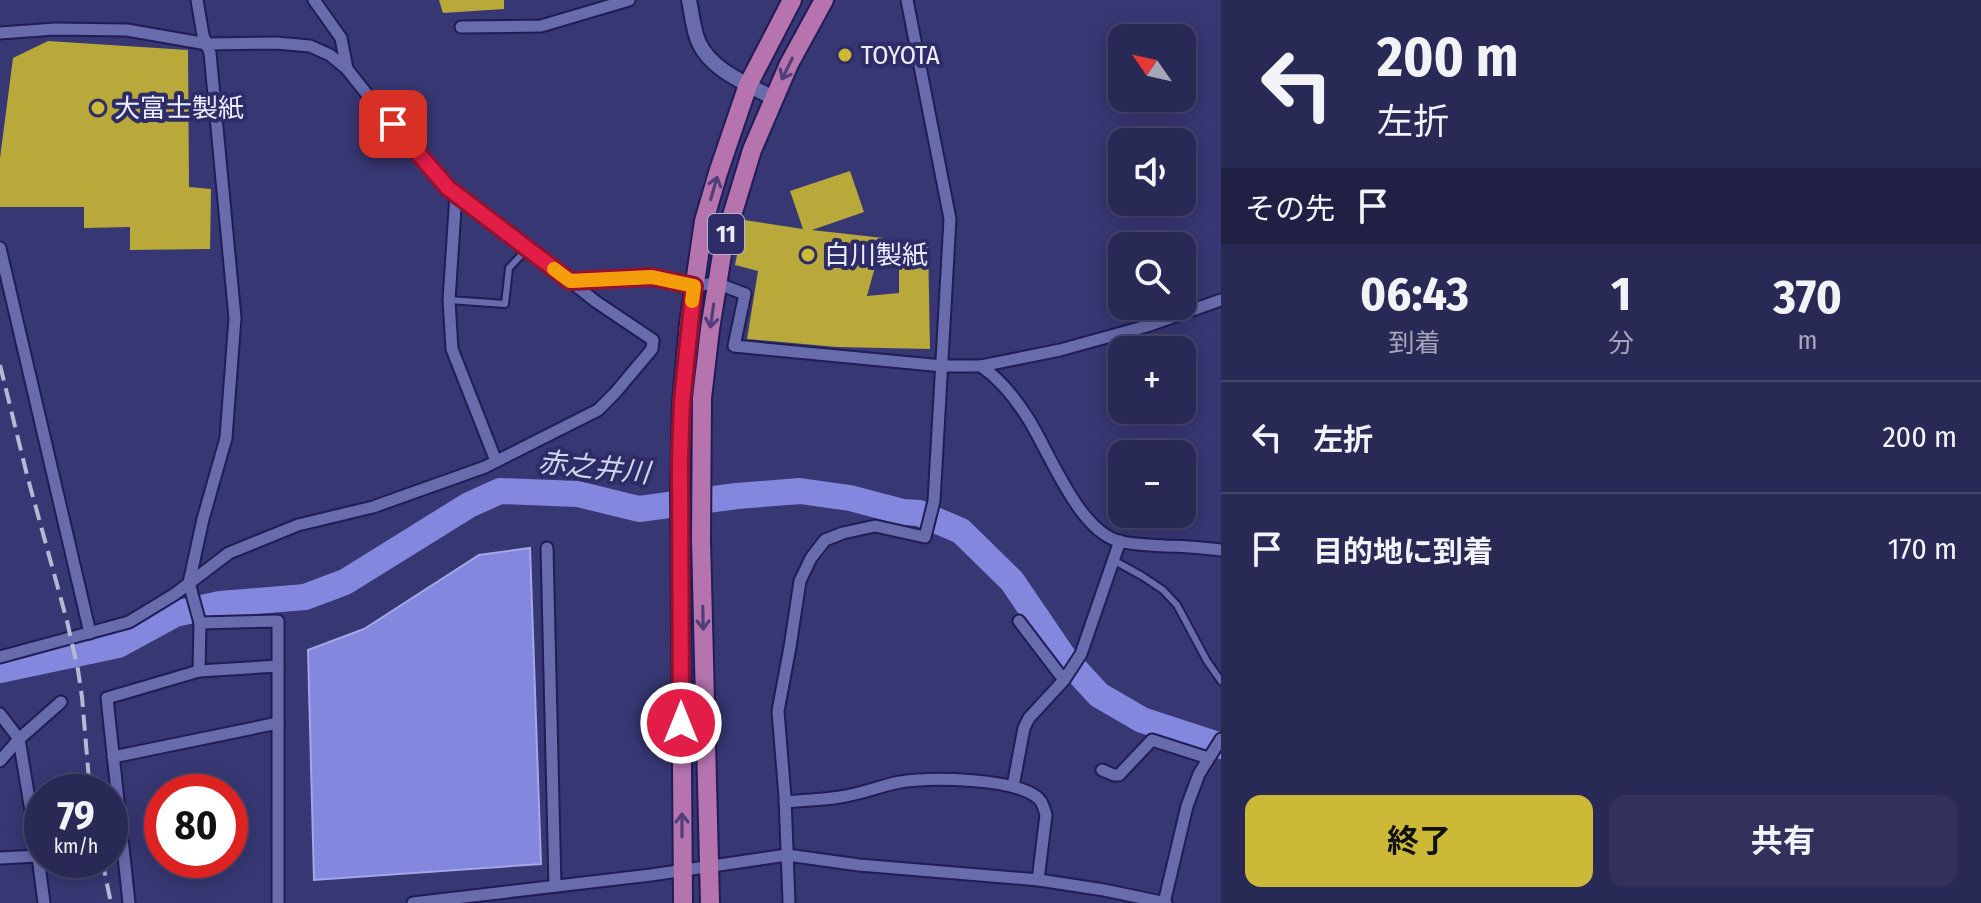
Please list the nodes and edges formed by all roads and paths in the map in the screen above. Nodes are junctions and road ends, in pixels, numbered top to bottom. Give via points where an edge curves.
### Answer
1 (197, 0) edge
2 (314, 0) edge
3 (629, 0) edge
4 (689, 0) edge
5 (792, 0) edge
6 (824, 0) edge
7 (907, 0) edge
8 (461, 27) dead end
9 (0, 33) edge
10 (207, 44) junction
11 (347, 69) junction
12 (748, 85) junction
13 (773, 98) junction
14 (456, 194) junction
15 (0, 248) edge
16 (527, 249) junction
17 (570, 281) junction
18 (716, 283) junction
19 (694, 286) junction
20 (449, 300) junction
21 (1221, 300) edge
22 (943, 366) junction
23 (981, 366) junction
24 (496, 461) junction
25 (1120, 541) junction
26 (547, 548) dead end
27 (1221, 550) edge
28 (1113, 560) junction
29 (189, 583) junction
30 (200, 619) junction
31 (1019, 621) dead end
32 (90, 633) junction
33 (0, 657) edge
34 (278, 666) junction
35 (199, 671) junction
36 (1064, 680) junction
37 (1221, 681) edge
38 (61, 702) dead end
39 (0, 714) edge
40 (278, 723) junction
41 (19, 739) junction
42 (1221, 739) edge
43 (113, 757) junction
44 (1208, 758) junction
45 (0, 761) edge
46 (1102, 770) dead end
47 (25, 774) edge
48 (1013, 786) junction
49 (785, 802) junction
50 (787, 855) junction
51 (24, 857) edge
52 (0, 858) edge
53 (709, 865) junction
54 (682, 870) junction
55 (41, 878) edge
56 (1038, 880) junction
57 (555, 886) junction
58 (514, 897) edge
59 (1160, 902) edge
60 (44, 903) edge
61 (129, 903) edge
62 (278, 903) edge
63 (413, 903) edge
64 (683, 903) edge
65 (710, 903) edge
66 (789, 903) edge

1 - 10 street
2 - 11 street via 341,38
3 - 8 street via 541,26
4 - 12 street via 699,43 710,59
5 - 12 highway, 11
6 -> 13 highway, 11
7 - 22 street via 950,219
9 - 10 street via 127,30
10 - 11 street via 310,46
10 - 29 street via 235,318 226,438
11 - 14 street
12 - 13 street
19 -> 12 highway, 11 via 704,221
13 - 18 highway, 11 via 739,189
14 - 16 street
14 - 20 street
15 - 32 street
16 - 17 street
16 - 20 lane via 509,268 505,304
17 - 19 street via 652,277
17 - 24 street via 653,340 652,349 598,410
18 - 19 street
18 - 22 street via 745,294 734,346
18 -> 53 highway, 11 via 702,398
54 -> 19 highway, 11 via 680,487
20 - 24 street via 452,349
21 - 23 street via 1060,350
22 - 23 street
22 - 49 street via 934,501 925,537 875,526 843,533 825,540 800,581 778,711
23 - 25 street via 998,378 1029,420 1088,521
24 - 29 street via 373,507 298,525 229,553
25 - 27 street
25 - 28 street
26 - 57 street
28 - 36 street via 1078,659
28 - 37 lane via 1163,590 1177,605
29 - 30 street
29 - 32 street via 129,622
30 - 34 street via 278,621
30 - 35 street
31 - 36 street
32 - 33 street
34 - 35 street
34 - 40 street
35 - 43 street via 107,698
36 - 48 street via 1024,728
38 - 41 street
39 - 41 street
40 - 43 street
40 - 62 street
41 - 45 street
41 - 47 street
42 - 44 street
43 - 61 street
44 - 46 street via 1152,740 1119,775
44 - 59 street via 1187,806
48 - 49 street via 918,780 840,797
48 - 56 street via 1038,798 1044,807
49 - 50 street
50 - 53 street
50 - 56 street
50 - 66 street
51 - 52 street
53 - 54 street
53 - 65 highway, 11
54 - 57 street
54 - 64 highway, 11
55 - 60 street
56 - 59 street
57 - 58 street
58 - 63 street

